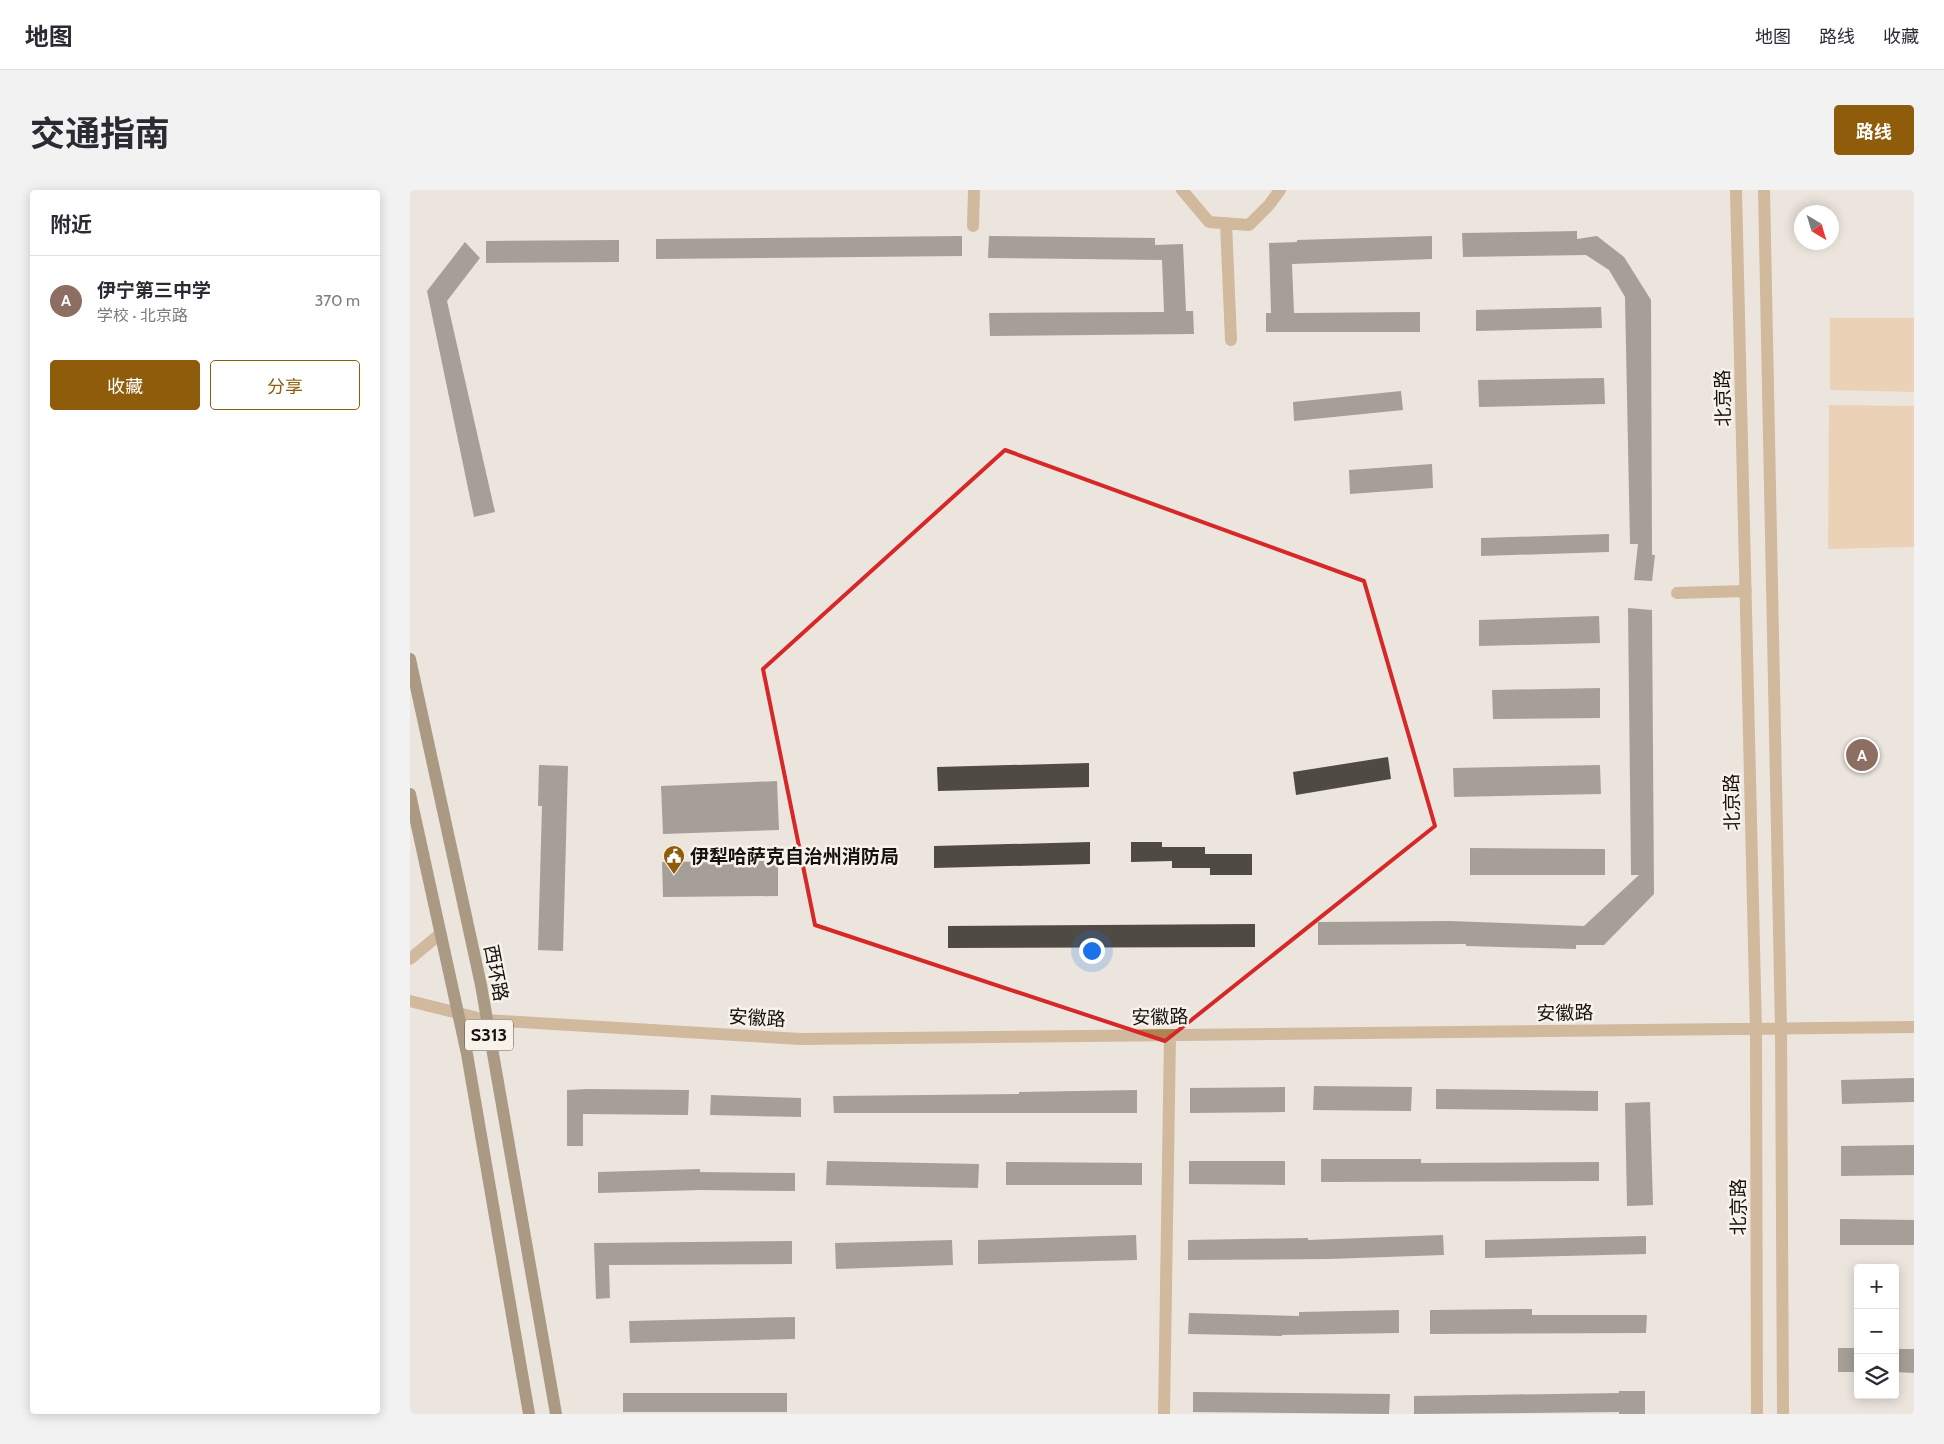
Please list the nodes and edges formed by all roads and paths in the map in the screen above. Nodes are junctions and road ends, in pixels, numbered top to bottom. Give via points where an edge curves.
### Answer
1 (974, 190) edge
2 (1182, 190) edge
3 (1280, 190) edge
4 (1736, 190) edge
5 (1764, 190) edge
6 (1226, 223) junction
7 (973, 226) dead end
8 (1231, 340) dead end
9 (1746, 591) junction
10 (1677, 593) dead end
11 (410, 659) edge
12 (410, 794) edge
13 (440, 934) junction
14 (410, 959) edge
15 (410, 1001) edge
16 (458, 1012) junction
17 (486, 1020) junction
18 (1914, 1027) edge
19 (1756, 1030) junction
20 (1781, 1030) junction
21 (1170, 1036) junction
22 (530, 1414) edge
23 (556, 1414) edge
24 (1164, 1414) edge
25 (1757, 1414) edge
26 (1783, 1414) edge

1 - 7 street
2 - 6 street via 1209,222
3 - 6 street via 1249,224
4 - 9 street, 北京路
5 - 20 street
6 - 8 street
9 - 10 street
9 - 19 street, 北京路
11 - 17 main road, 西环路 / S313
12 - 13 main road, S313
13 - 14 street
13 - 16 main road, S313
15 - 16 street, 安徽路
16 - 17 street, 安徽路
16 - 22 main road, S313
17 - 21 street, 安徽路 via 801,1039
17 - 23 main road, 西环路 / S313
18 - 20 street, 安徽路
19 - 20 street, 安徽路
19 - 21 street, 安徽路
19 - 25 street, 北京路
20 - 26 street
21 - 24 street

